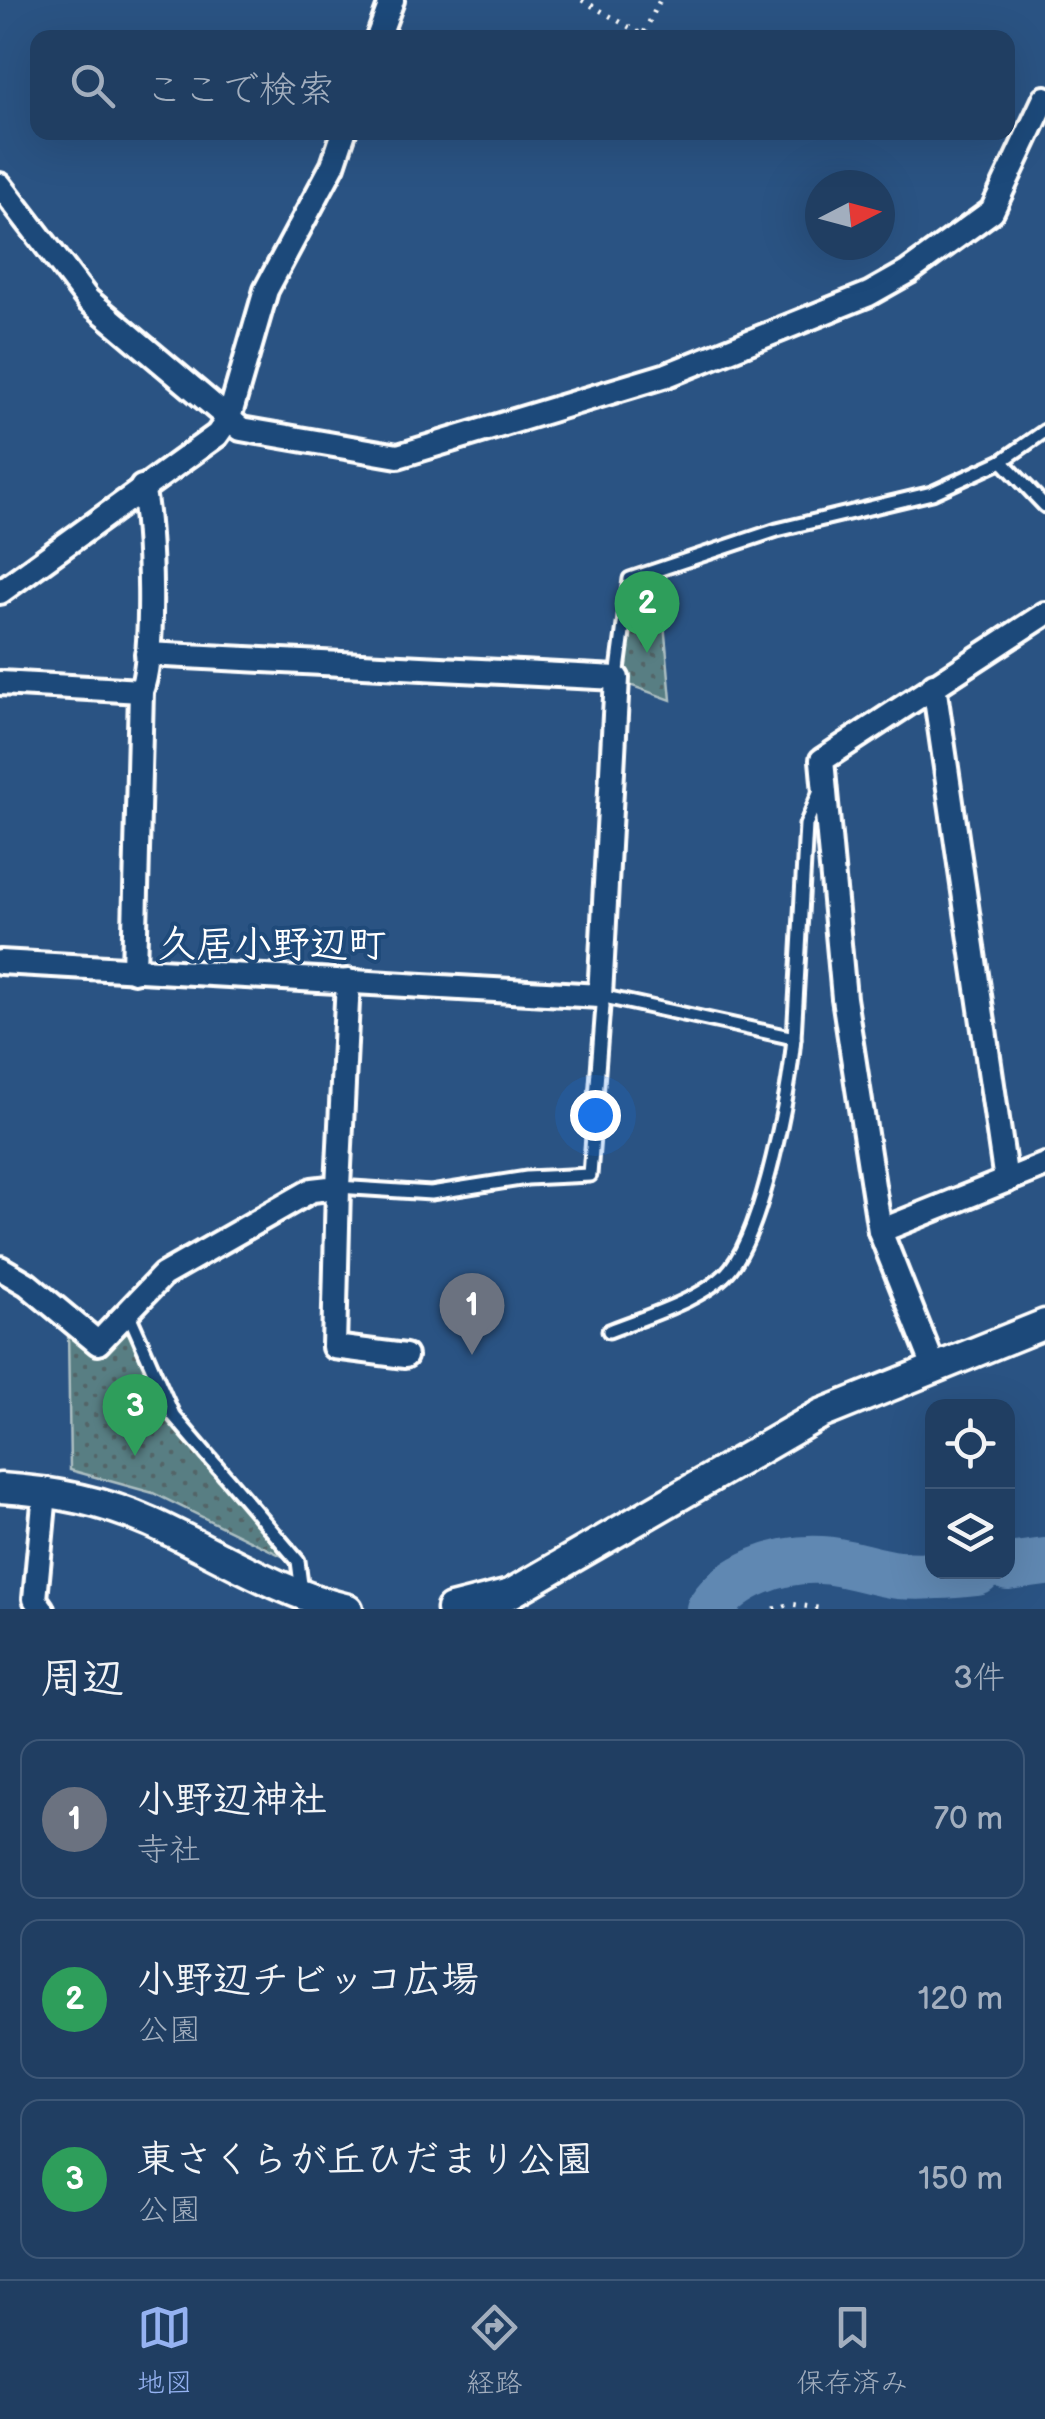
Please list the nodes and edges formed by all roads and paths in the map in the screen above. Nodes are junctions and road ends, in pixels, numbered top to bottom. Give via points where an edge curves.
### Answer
1 (392, 0) edge
2 (582, 0) edge
3 (660, 0) edge
4 (381, 30) edge
5 (634, 30) edge
6 (645, 30) edge
7 (1044, 101) edge
8 (341, 140) edge
9 (0, 186) edge
10 (229, 418) junction
11 (1045, 432) edge
12 (1002, 461) junction
13 (142, 487) junction
14 (1045, 506) edge
15 (0, 592) edge
16 (1045, 614) edge
17 (147, 654) junction
18 (617, 678) junction
19 (0, 683) edge
20 (934, 685) junction
21 (141, 691) junction
22 (823, 782) junction
23 (0, 962) edge
24 (134, 970) junction
25 (348, 981) junction
26 (600, 996) junction
27 (794, 1038) junction
28 (1045, 1166) edge
29 (1006, 1181) junction
30 (338, 1187) junction
31 (880, 1231) junction
32 (0, 1268) edge
33 (126, 1308) junction
34 (1045, 1324) edge
35 (608, 1331) dead end
36 (406, 1356) dead end
37 (934, 1368) junction
38 (0, 1488) edge
39 (45, 1493) junction
40 (302, 1594) junction
41 (512, 1602) edge
42 (42, 1609) edge
43 (348, 1609) edge
44 (452, 1609) edge
45 (774, 1609) edge
46 (824, 1609) edge

1 - 4 street
2 - 5 path
3 - 6 path
7 - 10 street via 992,211 978,224 869,294 666,375 398,456 241,429
8 - 10 street via 266,290
9 - 10 street via 88,300
10 - 13 street via 218,435
11 - 12 lane
12 - 14 lane
12 - 18 lane via 932,493 777,530 630,579
13 - 15 street
13 - 17 street via 148,512
16 - 20 street
17 - 18 street
17 - 21 street
18 - 26 street
19 - 21 street
20 - 22 street via 822,760
20 - 29 street
21 - 24 street
22 - 27 lane via 806,826
22 - 31 street via 844,998
23 - 24 street
24 - 25 street
25 - 26 street
25 - 30 street
26 - 27 lane
26 - 30 lane via 590,1175 431,1193
27 - 35 lane via 783,1119 750,1232 730,1270 686,1300
28 - 29 street
29 - 31 street
30 - 33 street via 312,1190 163,1274
30 - 36 street via 334,1346
31 - 37 street
32 - 33 street via 98,1343
33 - 40 lane via 173,1415 298,1561
34 - 37 street
37 - 41 street via 821,1414
38 - 39 street
39 - 40 street via 147,1520
39 - 42 street via 35,1599
40 - 43 street
41 - 44 street
45 - 46 path

